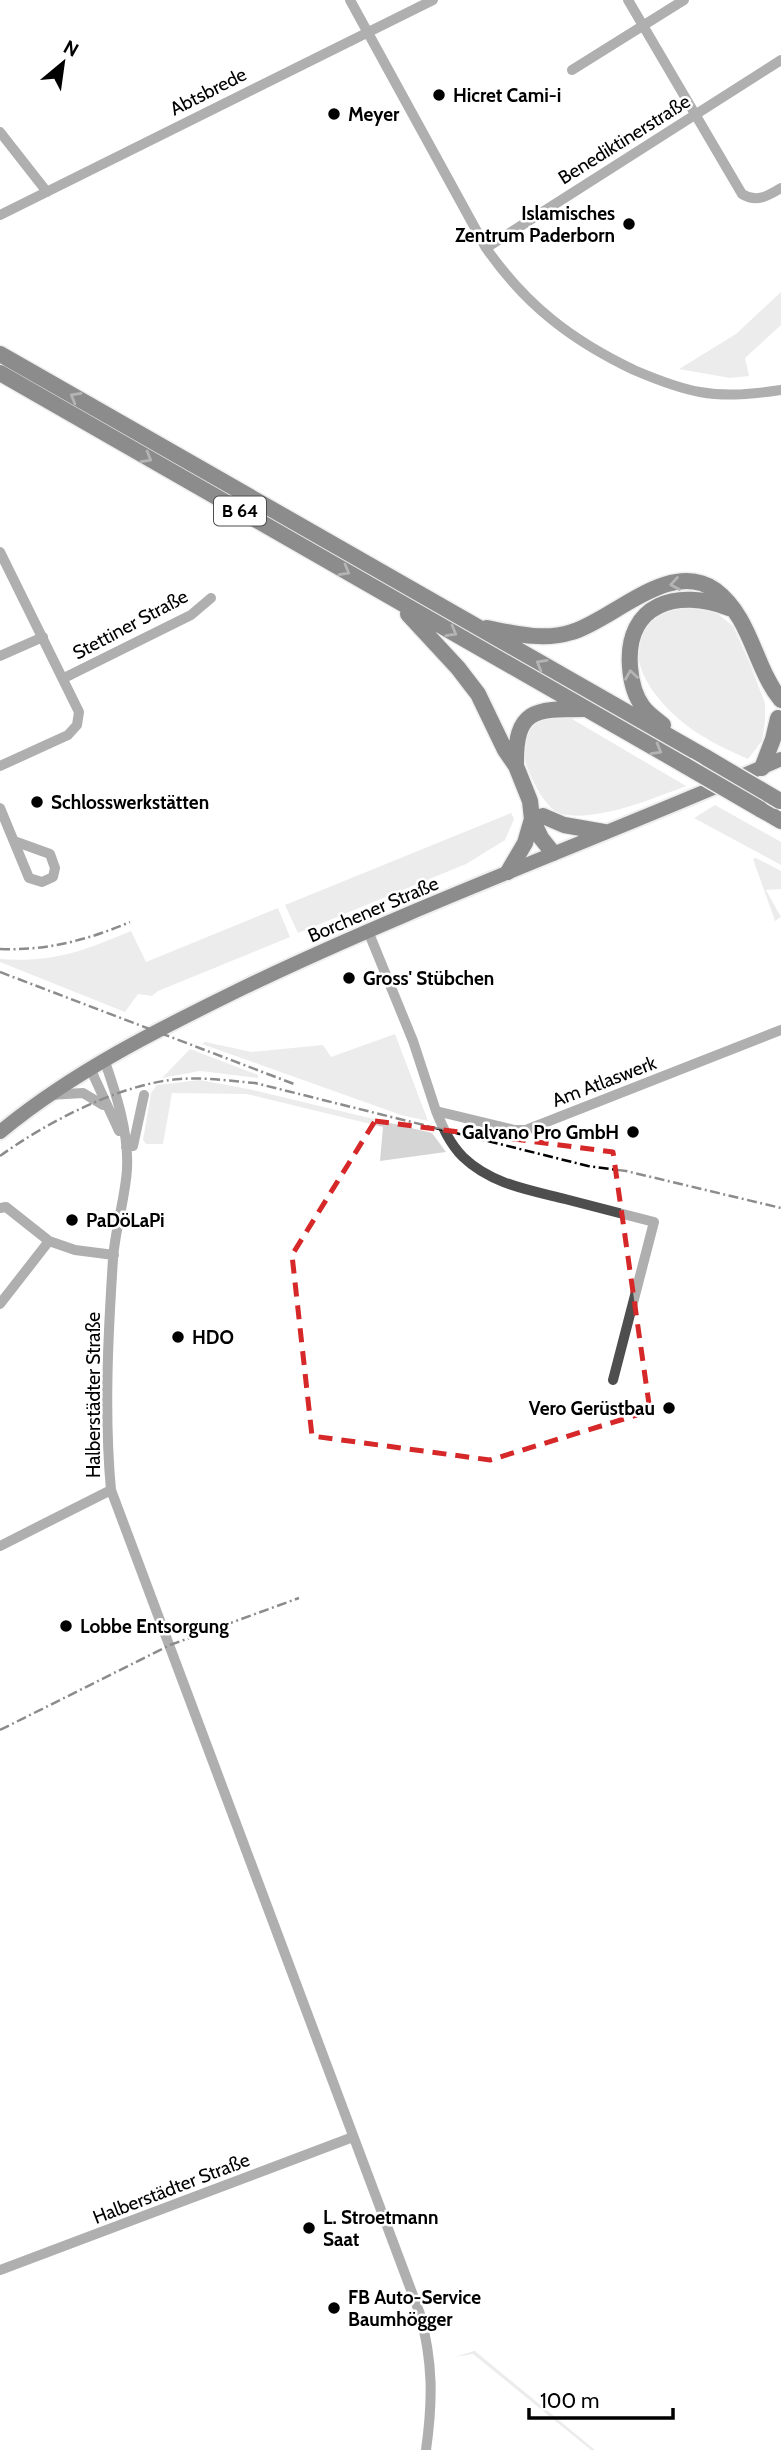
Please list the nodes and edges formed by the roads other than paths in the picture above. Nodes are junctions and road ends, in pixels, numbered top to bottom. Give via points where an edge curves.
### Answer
1 (349, 0) edge
2 (433, 0) edge
3 (628, 0) edge
4 (684, 0) edge
5 (642, 26) junction
6 (366, 32) junction
7 (781, 60) edge
8 (572, 70) dead end
9 (695, 116) junction
10 (0, 132) edge
11 (781, 188) edge
12 (47, 192) junction
13 (0, 215) edge
14 (486, 248) junction
15 (0, 354) edge
16 (0, 373) edge
17 (781, 390) edge
18 (0, 552) edge
19 (211, 598) dead end
20 (392, 598) junction
21 (733, 610) junction
22 (475, 626) junction
23 (43, 636) junction
24 (0, 656) edge
25 (64, 678) junction
26 (777, 695) edge
27 (585, 709) junction
28 (779, 721) edge
29 (707, 758) junction
30 (781, 760) edge
31 (0, 766) edge
32 (516, 766) junction
33 (762, 768) junction
34 (780, 801) edge
35 (0, 808) edge
36 (538, 818) junction
37 (781, 821) edge
38 (604, 832) junction
39 (14, 841) dead end
40 (553, 853) junction
41 (508, 873) junction
42 (368, 931) junction
43 (781, 1030) edge
44 (104, 1059) junction
45 (90, 1068) junction
46 (49, 1095) junction
47 (144, 1095) dead end
48 (106, 1107) junction
49 (436, 1111) junction
50 (0, 1132) edge
51 (125, 1143) junction
52 (0, 1208) edge
53 (49, 1241) junction
54 (114, 1255) junction
55 (0, 1304) edge
56 (613, 1380) dead end
57 (111, 1490) junction
58 (0, 1546) edge
59 (354, 2137) junction
60 (0, 2270) edge
61 (426, 2450) edge

1 - 6 street
2 - 6 street, Abtsbrede
3 - 5 street
4 - 5 street
5 - 8 street
5 - 9 street
6 - 12 street, Abtsbrede
6 - 14 street
7 - 9 street, Benediktinerstraße
9 - 11 street via 743,194 757,199
9 - 14 street, Benediktinerstraße
10 - 12 street
12 - 13 street, Abtsbrede
14 - 17 street via 529,301 608,358 702,393
22 -> 15 highway, B 64
16 -> 20 highway, B 64
18 - 23 street, Stettiner Straße
19 - 25 street, Stettiner Straße via 191,615
20 -> 27 highway, B 64
20 - 32 highway via 478,694
21 -> 22 highway via 714,589 681,582 638,596 572,633 542,637
21 - 26 highway
29 -> 21 highway via 644,708 632,681 630,648 642,621 664,602 700,599
29 -> 22 highway, B 64
23 - 24 street, Stettiner Straße
23 - 25 street, Stettiner Straße
25 - 31 street, Stettiner Straße via 79,712 77,725 68,735
26 - 28 highway
27 - 32 highway via 541,710 530,715 517,734
27 -> 37 highway, B 64, bridge
28 - 33 highway
29 - 34 highway, B 64, bridge
30 - 33 main road, Borchener Straße
32 - 36 highway
33 - 38 main road, Borchener Straße
35 - 39 street
36 - 38 highway
36 - 40 highway via 553,841
36 - 41 highway
38 - 40 main road, Borchener Straße
40 - 41 main road, Borchener Straße
41 - 42 main road, Borchener Straße
42 - 44 main road, Borchener Straße
42 - 49 street
43 - 49 street, Am Atlaswerk via 526,1130
44 - 45 main road, Borchener Straße
44 - 51 street, Halberstädter Straße
45 - 46 main road, Borchener Straße
45 - 48 street
46 - 48 street via 83,1093
46 - 50 main road, Borchener Straße
47 - 51 street, Halberstädter Straße via 133,1146
48 - 51 street
49 - 56 street via 454,1147 483,1173 509,1185 654,1222
51 - 54 street, Halberstädter Straße via 125,1184
52 - 53 street via 6,1207
53 - 54 street
53 - 55 street
54 - 57 street, Halberstädter Straße via 107,1383
57 - 58 street
57 - 59 street, Halberstädter Straße via 277,1952
59 - 60 street, Halberstädter Straße
59 - 61 street, Halberstädter Straße via 424,2327 432,2376

